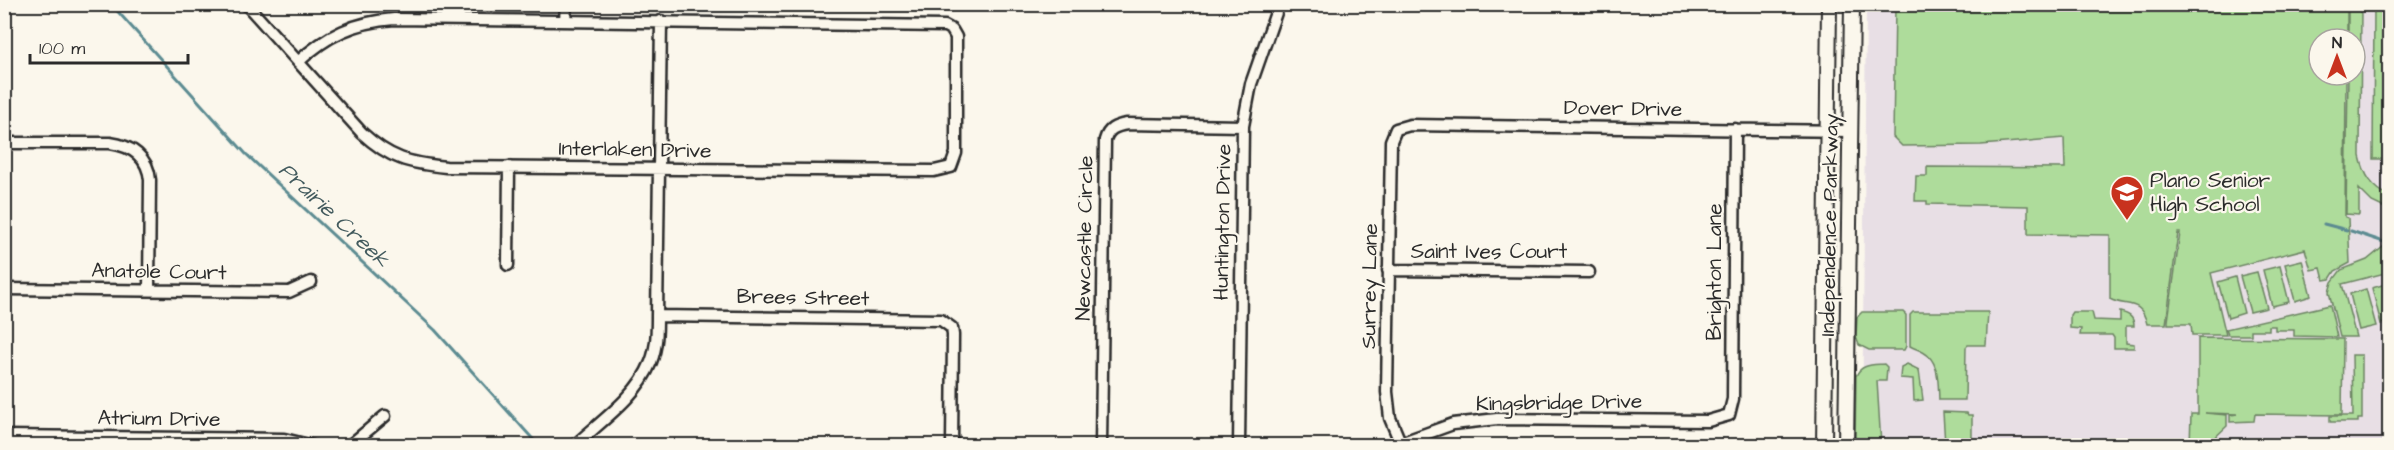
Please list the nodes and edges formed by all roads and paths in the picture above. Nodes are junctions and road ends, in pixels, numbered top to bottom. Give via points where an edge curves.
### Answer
1 (246, 4) edge
2 (566, 4) edge
3 (1279, 4) edge
4 (1828, 4) edge
5 (1852, 4) edge
6 (565, 21) junction
7 (661, 21) junction
8 (298, 62) junction
9 (1243, 126) junction
10 (1396, 129) joint
11 (1735, 129) junction
12 (1827, 131) junction
13 (1851, 131) junction
14 (4, 142) edge
15 (509, 167) junction
16 (659, 169) junction
17 (508, 265) dead end
18 (1388, 270) junction
19 (1589, 272) dead end
20 (311, 282) dead end
21 (4, 289) edge
22 (149, 290) junction
23 (657, 316) junction
24 (1729, 415) joint
25 (385, 416) dead end
26 (4, 436) edge
27 (1396, 444) edge
28 (312, 446) edge
29 (349, 446) edge
30 (574, 446) edge
31 (952, 446) edge
32 (1101, 446) edge
33 (1239, 446) edge
34 (1824, 446) edge
35 (1846, 446) edge

1 - 8 street, Interlaken Drive
2 - 6 street
3 - 9 street, Huntington Drive via 1251,84
4 - 12 main road, Independence Parkway
5 - 13 main road, Independence Parkway
6 - 7 street
6 - 8 street via 374,20 337,33
7 - 16 street
7 - 16 street, Interlaken Drive via 945,26 952,30 956,44 956,153 951,167 934,171
8 - 15 street, Interlaken Drive via 362,133 397,159 446,166
9 - 32 street, Newcastle Circle via 1126,124 1107,133
9 - 33 street, Huntington Drive
10 - 11 street, Dover Drive via 1410,125
10 - 18 street, Surrey Lane via 1391,141
11 - 12 street, Dover Drive
11 - 24 street, Brighton Lane via 1733,399
12 - 13 street, Dover Drive
12 - 34 main road, Independence Parkway
13 - 35 main road, Independence Parkway
14 - 22 street via 110,143 141,156 150,180
15 - 16 street, Interlaken Drive
15 - 17 street
16 - 23 street
18 - 19 street, Saint Ives Court
18 - 27 street, Surrey Lane via 1387,392
20 - 22 street, Anatole Court via 290,292
21 - 22 street, Anatole Court
23 - 30 street via 655,350 645,375
23 - 31 street, Brees Street via 932,318 947,322 953,335
24 - 27 street, Kingsbridge Drive via 1708,420 1486,420 1453,424
25 - 29 street
26 - 28 street, Atrium Drive via 284,439

